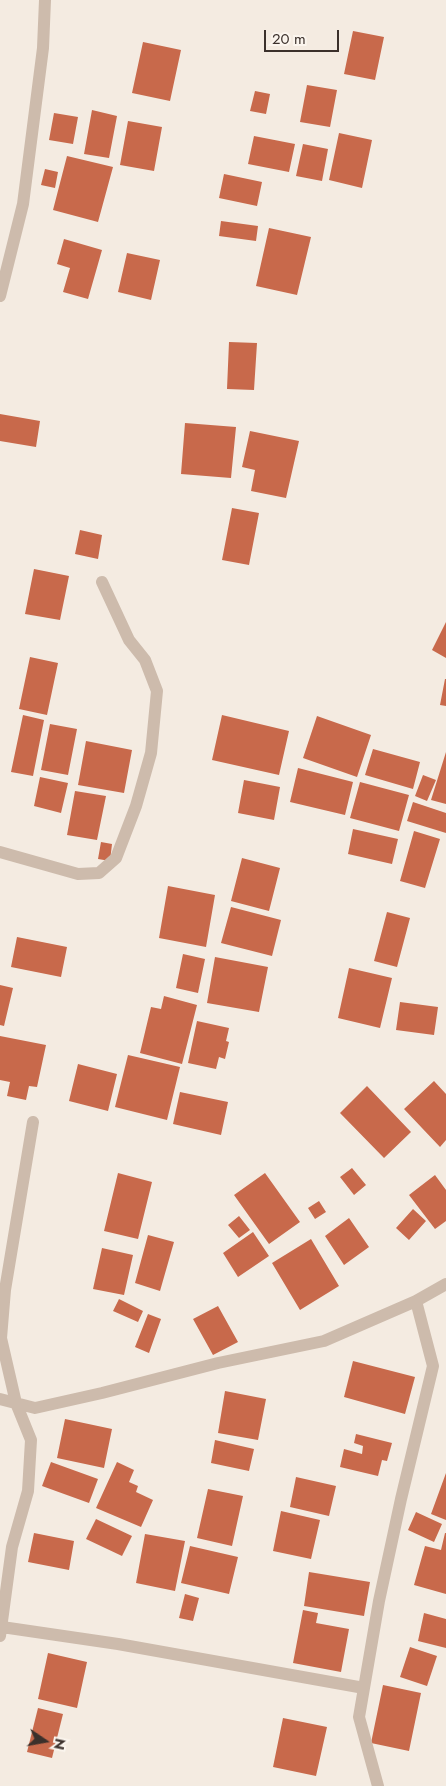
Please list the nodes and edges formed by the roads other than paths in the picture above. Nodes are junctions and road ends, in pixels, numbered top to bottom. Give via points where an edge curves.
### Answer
1 (45, 0) edge
2 (0, 296) edge
3 (102, 582) dead end
4 (0, 852) edge
5 (33, 1122) dead end
6 (446, 1284) edge
7 (416, 1301) junction
8 (0, 1399) edge
9 (16, 1403) junction
10 (1, 1631) edge
11 (364, 1688) junction
12 (378, 1786) edge

1 - 2 street via 43,48 22,204
3 - 4 street via 129,640 146,660 157,691 151,753 136,806 116,858 99,873 78,874
5 - 9 street via 5,1290 1,1338
6 - 7 street
7 - 9 street via 324,1341 218,1363 35,1408
7 - 11 street via 432,1366 385,1573
8 - 9 street
9 - 10 street via 31,1440 28,1491 12,1547
10 - 11 street via 118,1644
11 - 12 street via 359,1717

